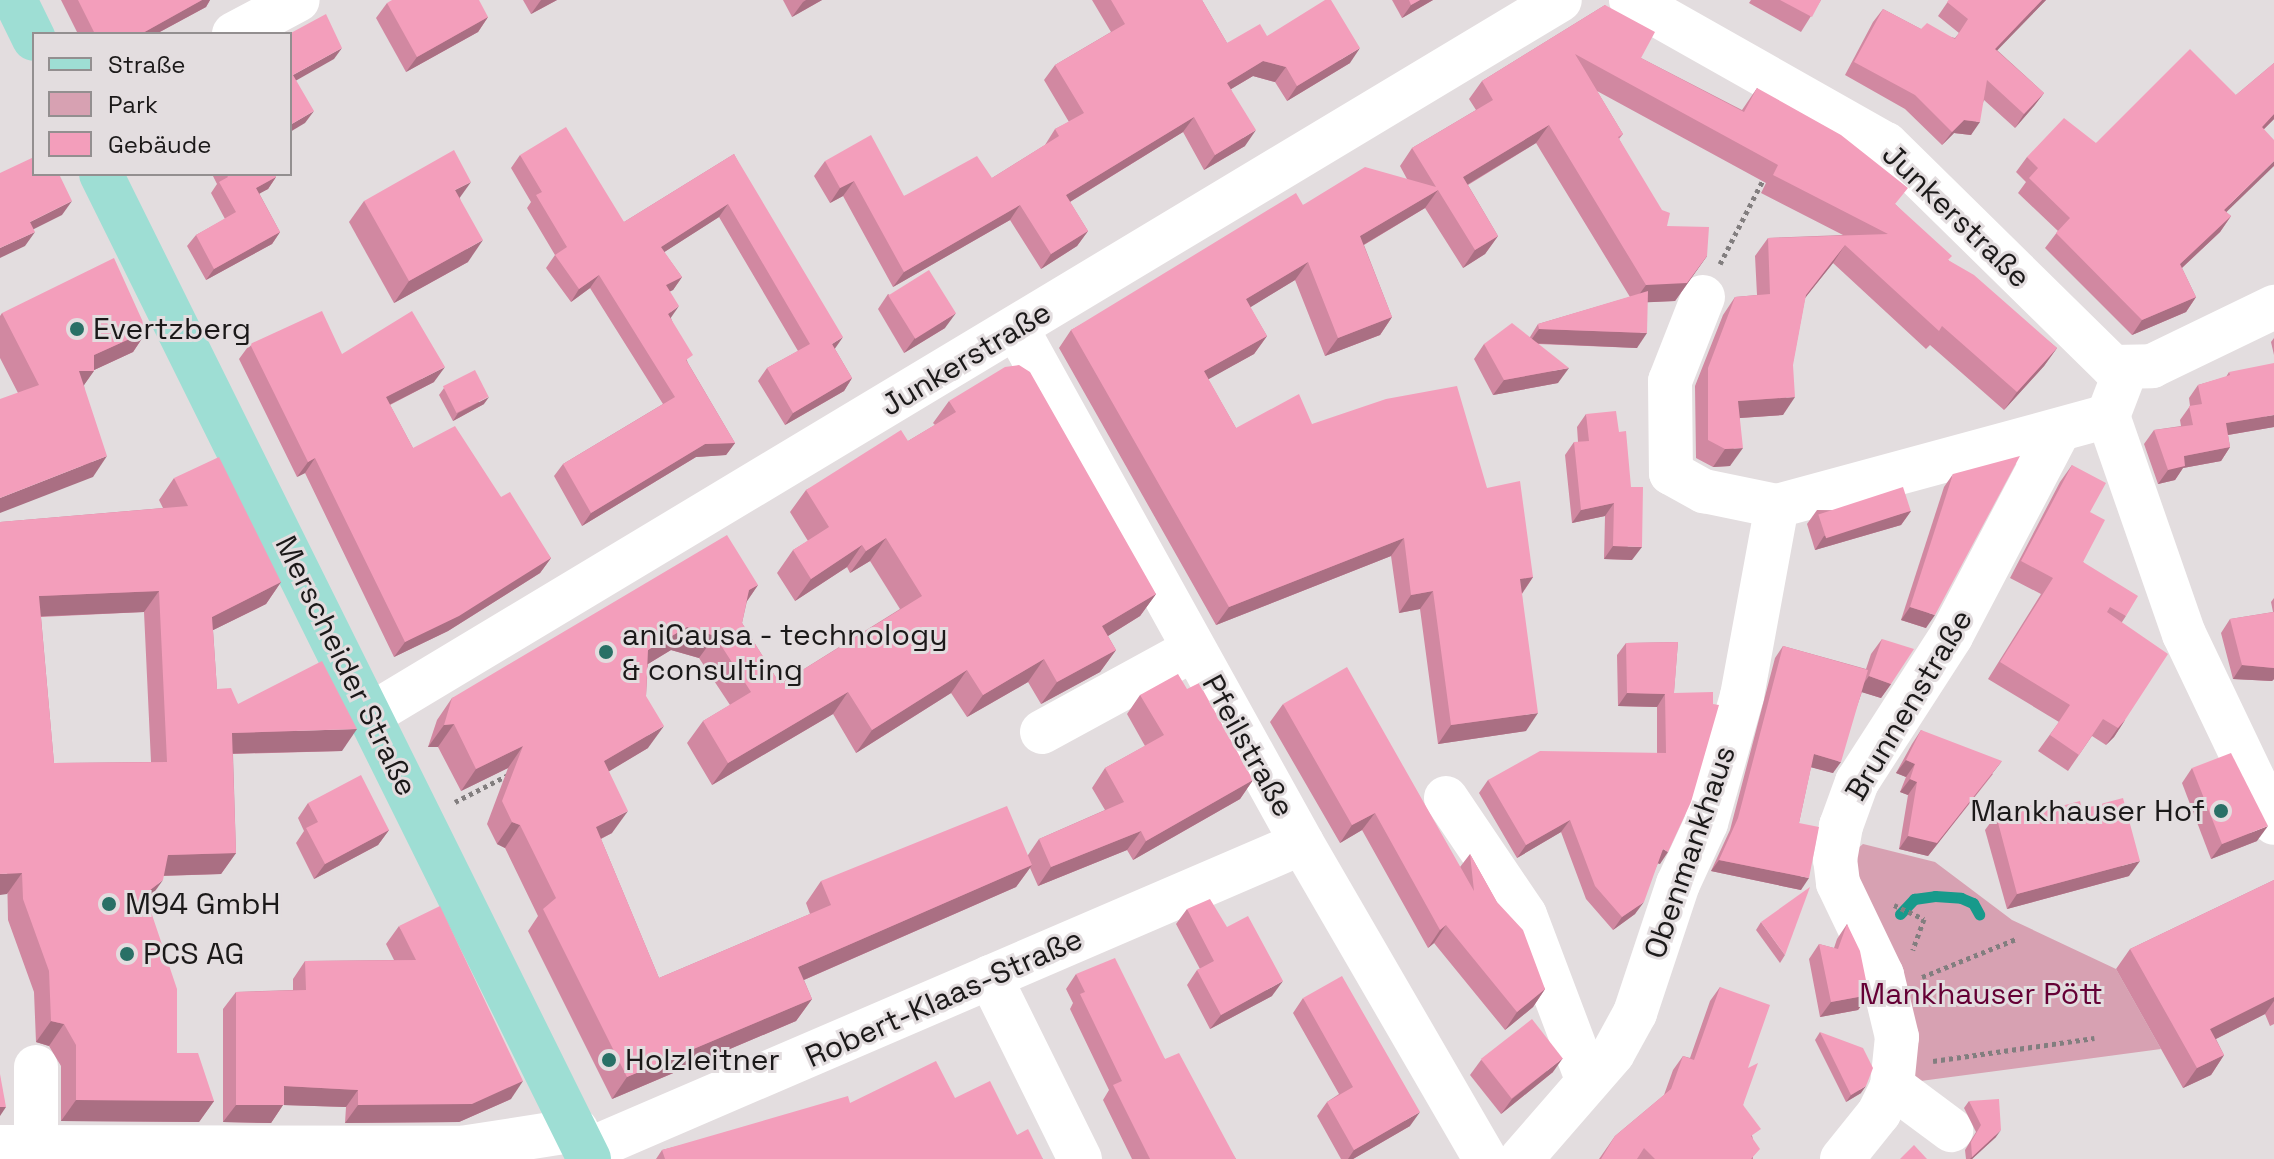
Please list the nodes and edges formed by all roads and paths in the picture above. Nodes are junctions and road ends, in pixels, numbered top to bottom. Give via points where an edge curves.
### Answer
1 (15, 0) edge
2 (298, 0) edge
3 (1560, 0) edge
4 (1631, 0) edge
5 (238, 32) edge
6 (32, 35) edge
7 (1769, 169) edge
8 (102, 176) edge
9 (1703, 297) joint
10 (2274, 307) edge
11 (1017, 329) junction
12 (2126, 369) junction
13 (2108, 416) junction
14 (2057, 434) junction
15 (1777, 506) junction
16 (1194, 649) junction
17 (370, 715) junction
18 (1042, 732) dead end
19 (519, 769) edge
20 (1446, 798) dead end
21 (454, 803) dead end
22 (2274, 823) edge
23 (1302, 843) junction
24 (2016, 939) dead end
25 (990, 977) junction
26 (1887, 989) junction
27 (2094, 1038) dead end
28 (36, 1067) dead end
29 (1894, 1076) junction
30 (1588, 1082) junction
31 (1951, 1130) dead end
32 (18, 1147) edge
33 (584, 1147) edge
34 (96, 1153) edge
35 (1080, 1159) edge
36 (1485, 1159) edge
37 (1521, 1159) edge
38 (1842, 1159) edge

1 - 6 main road
2 - 5 street
3 - 11 street, Junkerstraße
4 - 12 street, Junkerstraße via 1886,144 2100,359
7 - 9 path
8 - 17 main road, Merscheider Straße
9 - 15 street via 1670,381 1671,473 1704,491
10 - 12 street via 2152,366
11 - 16 street, Pfeilstraße
11 - 17 street, Junkerstraße
12 - 13 street
13 - 14 street
13 - 22 street via 2184,634
14 - 15 street
14 - 26 street, Brunnenstraße via 1959,622 1857,782 1841,826 1835,860 1838,883
15 - 30 street, Obenmankhaus via 1742,696 1706,823 1678,884 1635,1013 1613,1053
16 - 18 street
16 - 23 street, Pfeilstraße
17 - 33 main road, Merscheider Straße
19 - 21 path
20 - 30 street via 1525,915
23 - 25 street, Robert-Klaas-Straße
23 - 36 street, Pfeilstraße
24 - 26 path
25 - 33 street, Robert-Klaas-Straße
25 - 35 street
26 - 29 street, Brunnenstraße via 1897,1037
27 - 29 path
28 - 32 street
29 - 31 street
29 - 38 street via 1879,1113
30 - 37 street, Obenmankhaus
32 - 34 street, Robert-Klaas-Straße
33 - 34 street, Robert-Klaas-Straße

